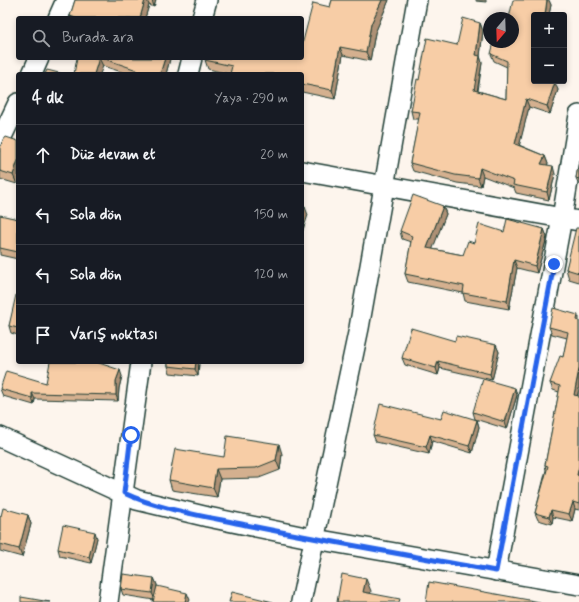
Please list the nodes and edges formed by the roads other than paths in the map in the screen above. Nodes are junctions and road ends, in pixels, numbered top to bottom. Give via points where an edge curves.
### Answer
1 (66, 0) edge
2 (207, 0) edge
3 (417, 0) edge
4 (59, 16) edge
5 (203, 16) edge
6 (38, 60) edge
7 (192, 60) edge
8 (33, 72) edge
9 (188, 72) edge
10 (16, 111) edge
11 (579, 115) edge
12 (0, 141) edge
13 (304, 171) edge
14 (384, 187) junction
15 (570, 219) edge
16 (141, 364) edge
17 (0, 436) edge
18 (124, 493) junction
19 (315, 539) junction
20 (496, 571) junction
21 (579, 585) edge
22 (108, 602) edge
23 (301, 602) edge

1 - 4 street
2 - 5 street
3 - 14 street
6 - 8 street
7 - 9 street
10 - 12 street
11 - 15 street
13 - 14 street
14 - 15 street
14 - 19 street via 359,328
15 - 20 street
16 - 18 street
17 - 18 street
18 - 19 street via 137,500
18 - 22 street
19 - 20 street
19 - 23 street
20 - 21 street

